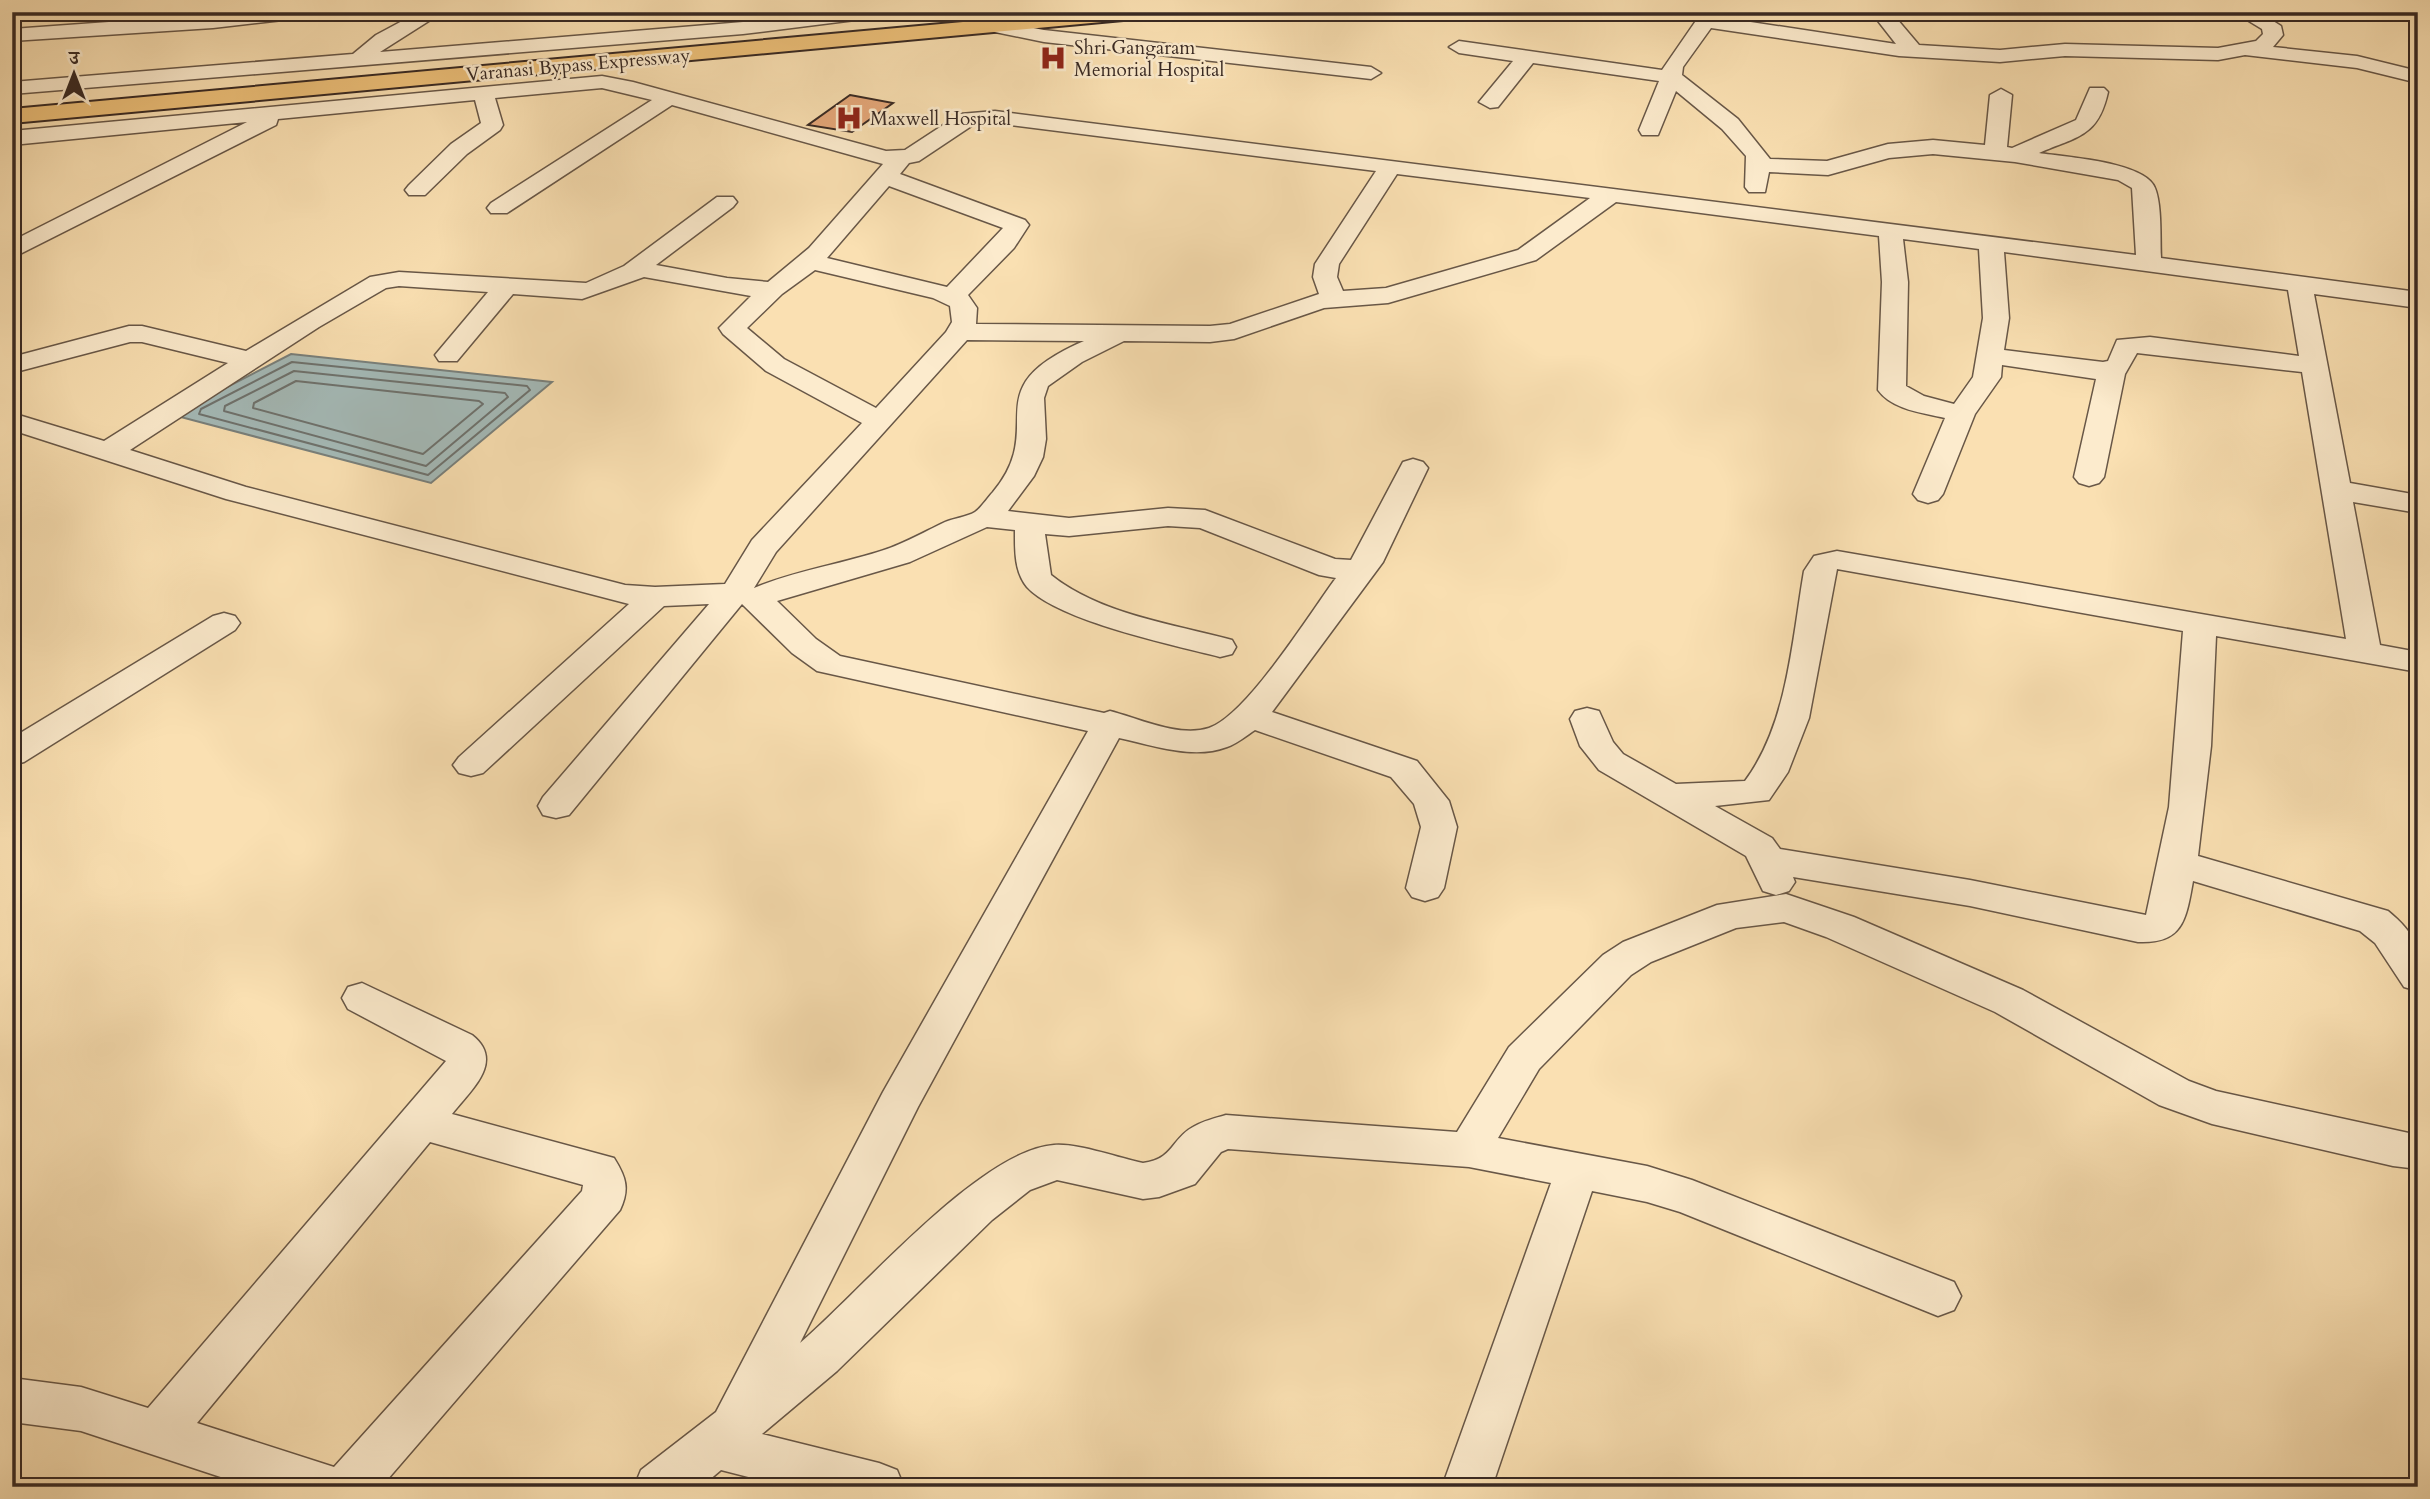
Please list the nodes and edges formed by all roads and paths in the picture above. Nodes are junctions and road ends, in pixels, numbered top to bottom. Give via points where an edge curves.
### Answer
1 (434, 12) edge
2 (888, 12) edge
3 (1145, 12) edge
4 (1880, 12) edge
5 (2242, 12) edge
6 (295, 13) edge
7 (1709, 17) edge
8 (862, 19) edge
9 (999, 20) edge
10 (12, 35) edge
11 (1459, 47) dead end
12 (2249, 50) junction
13 (1913, 51) junction
14 (1528, 56) junction
15 (358, 60) junction
16 (1371, 73) dead end
17 (1671, 77) junction
18 (2418, 77) edge
19 (12, 88) edge
20 (482, 92) junction
21 (2097, 92) dead end
22 (2001, 95) dead end
23 (668, 99) junction
24 (1490, 102) dead end
25 (12, 105) edge
26 (279, 114) junction
27 (12, 117) edge
28 (1650, 130) dead end
29 (12, 138) edge
30 (2005, 154) junction
31 (1759, 165) junction
32 (1391, 166) junction
33 (892, 167) junction
34 (417, 190) dead end
35 (1611, 194) junction
36 (725, 202) dead end
37 (499, 208) dead end
38 (1755, 212) junction
39 (1889, 229) junction
40 (1991, 243) junction
41 (12, 251) edge
42 (809, 261) junction
43 (2149, 263) junction
44 (634, 270) junction
45 (2300, 284) junction
46 (506, 287) junction
47 (773, 289) junction
48 (951, 296) junction
49 (1334, 300) junction
50 (2418, 300) edge
51 (959, 332) junction
52 (1120, 334) junction
53 (448, 355) dead end
54 (1992, 356) junction
55 (251, 360) junction
56 (12, 365) edge
57 (2315, 366) junction
58 (2112, 369) junction
59 (1961, 414) junction
60 (879, 421) junction
61 (14, 423) edge
62 (108, 451) junction
63 (1413, 468) dead end
64 (2089, 477) dead end
65 (2336, 490) junction
66 (1928, 494) dead end
67 (2418, 504) edge
68 (986, 519) junction
69 (1030, 524) junction
70 (1358, 570) junction
71 (745, 595) junction
72 (655, 597) junction
73 (2200, 622) junction
74 (224, 623) dead end
75 (1220, 647) dead end
76 (2365, 654) junction
77 (2418, 662) edge
78 (1251, 717) junction
79 (1587, 719) dead end
80 (1110, 722) junction
81 (12, 754) edge
82 (471, 765) dead end
83 (1670, 796) junction
84 (556, 806) dead end
85 (1768, 860) junction
86 (2178, 863) junction
87 (1425, 888) dead end
88 (1786, 908) junction
89 (2418, 977) edge
90 (362, 998) dead end
91 (421, 1124) junction
92 (1469, 1150) junction
93 (2418, 1152) edge
94 (1577, 1172) junction
95 (1938, 1296) dead end
96 (12, 1400) edge
97 (159, 1432) junction
98 (722, 1438) junction
99 (324, 1487) edge
100 (349, 1487) edge
101 (659, 1487) edge
102 (880, 1487) edge
103 (1467, 1487) edge

1 - 15 street via 383,39
2 - 8 highway
3 - 9 highway, Varanasi Bypass Expressway
4 - 13 street
5 - 12 street via 2273,31 2269,41
6 - 10 street
7 - 13 street
7 - 17 street via 1673,67
8 - 9 highway, Varanasi Bypass Expressway
8 - 15 street
8 - 25 highway, Varanasi Bypass Expressway
9 - 16 street via 1044,36
9 - 27 highway, Varanasi Bypass Expressway
11 - 14 street
12 - 13 street via 2196,55 2065,50 2025,56
12 - 18 street via 2357,62
14 - 17 street
14 - 24 street
15 - 19 street
17 - 28 street
17 - 31 street via 1730,124 1756,154
20 - 23 street via 586,81
20 - 26 street
20 - 34 street via 492,125
21 - 30 street via 2084,125
22 - 30 street
23 - 33 street via 885,158
23 - 37 street
26 - 29 street
26 - 41 street
30 - 31 street via 1919,147 1828,168
30 - 43 street via 2112,171 2138,180 2144,188
31 - 38 street
32 - 33 street via 995,117 968,120
32 - 35 street
32 - 49 street via 1327,264 1325,277
33 - 42 street
33 - 48 street via 1017,225
35 - 38 street
35 - 49 street via 1527,256 1388,295
36 - 44 street
38 - 39 street
39 - 40 street
39 - 59 street via 1895,282 1892,390 1914,402
40 - 43 street
40 - 54 street via 1996,318
42 - 47 street via 783,286
42 - 48 street
43 - 45 street
44 - 46 street via 597,289
44 - 47 street
45 - 50 street
45 - 57 street
46 - 53 street
46 - 55 street via 399,279 379,282
47 - 60 street via 732,328 775,365
48 - 51 street via 961,300 968,313
49 - 52 street via 1294,308 1234,331
51 - 52 street
51 - 60 street
52 - 68 street via 1062,363 1037,383 1030,407 1031,449 1018,480
54 - 58 street
54 - 59 street via 1979,392
55 - 56 street via 129,334
55 - 62 street
57 - 58 street via 2137,344 2126,346 2120,364
57 - 65 street
58 - 64 street
59 - 66 street
60 - 71 street via 763,547
61 - 62 street
62 - 72 street via 236,493 624,594
63 - 70 street via 1367,562
65 - 67 street
65 - 76 street
68 - 69 street
68 - 71 street via 962,525 899,555
69 - 70 street via 1069,527 1168,517 1205,519 1330,568
69 - 75 street via 1033,569 1046,588 1078,605
70 - 78 street
71 - 72 street
71 - 80 street via 829,664
71 - 84 street
72 - 82 street
73 - 76 street
73 - 83 street via 1863,562 1825,563 1789,729 1775,766 1756,792
73 - 86 street via 2196,734
74 - 81 street
76 - 77 street
78 - 80 street via 1216,739 1199,741
78 - 87 street via 1404,769 1431,801 1439,827
79 - 83 street via 1597,746 1611,762
80 - 98 street via 898,1104
83 - 85 street via 1759,847
85 - 86 street via 2157,929 2167,913
85 - 88 street
86 - 89 street via 2374,920 2389,933
88 - 92 street via 1731,915 1637,952 1617,965 1524,1058
88 - 93 street via 2009,1001 2174,1093 2225,1110
90 - 91 street via 467,1054 467,1065
91 - 97 street
91 - 100 street via 598,1171 605,1182 604,1197
92 - 94 street
92 - 98 street via 1226,1132 1206,1140 1179,1171 1159,1180 1143,1181 1056,1163 1038,1165 1014,1177 976,1207 820,1356
94 - 95 street via 1647,1184 1692,1198
94 - 103 street
96 - 97 street via 81,1409
97 - 99 street
98 - 101 street
98 - 102 street

